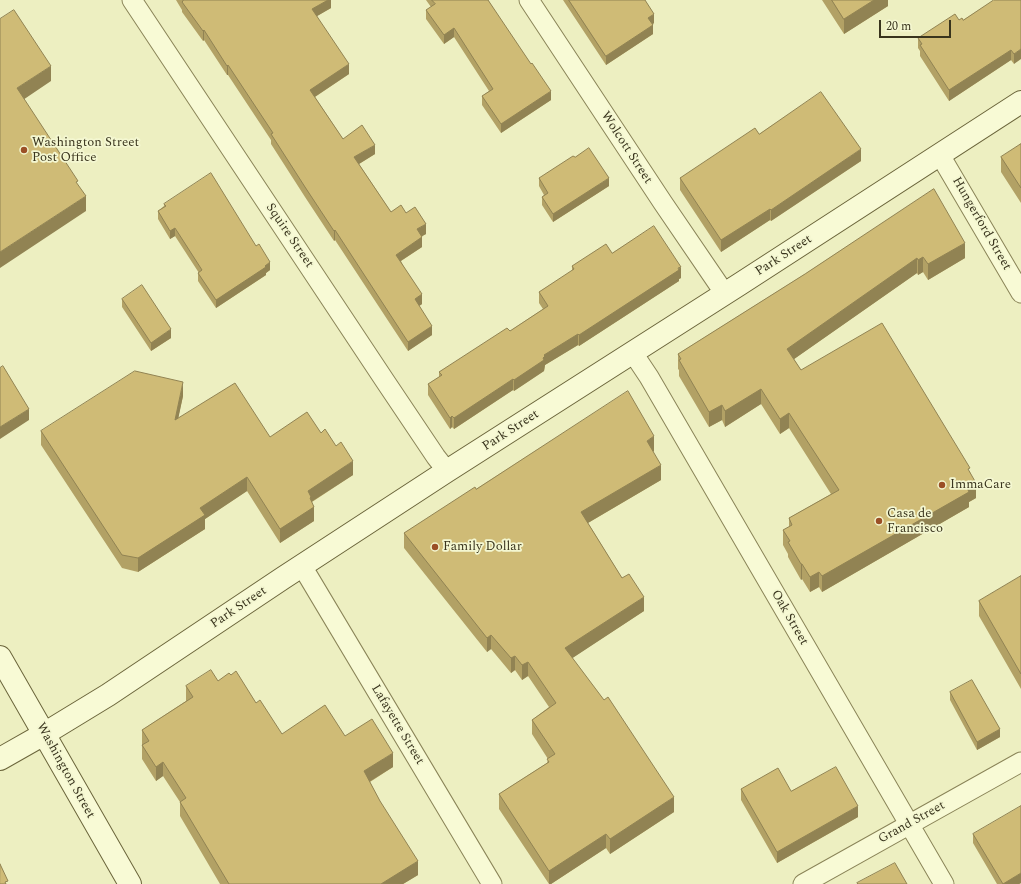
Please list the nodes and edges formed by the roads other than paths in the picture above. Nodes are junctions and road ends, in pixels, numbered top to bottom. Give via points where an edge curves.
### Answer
1 (132, 0) edge
2 (529, 0) edge
3 (1021, 102) edge
4 (940, 155) junction
5 (725, 294) junction
6 (1021, 294) edge
7 (633, 353) junction
8 (448, 471) junction
9 (302, 566) junction
10 (0, 657) edge
11 (44, 734) junction
12 (0, 759) edge
13 (1021, 762) edge
14 (910, 824) junction
15 (130, 884) edge
16 (492, 884) edge
17 (803, 884) edge
18 (944, 884) edge

1 - 8 street, Squire Street via 389,388
2 - 5 street, Wolcott Street
3 - 4 main road, Park Street
4 - 5 main road, Park Street
4 - 6 street, Hungerford Street
5 - 7 main road, Park Street
7 - 8 main road, Park Street
7 - 14 street, Oak Street
8 - 9 main road, Park Street
9 - 11 main road, Park Street via 108,695
9 - 16 street, Lafayette Street
10 - 11 main road, Washington Street
11 - 12 main road, Park Street
11 - 15 main road, Washington Street
13 - 14 street, Grand Street
14 - 17 street, Grand Street
14 - 18 street, Oak Street

